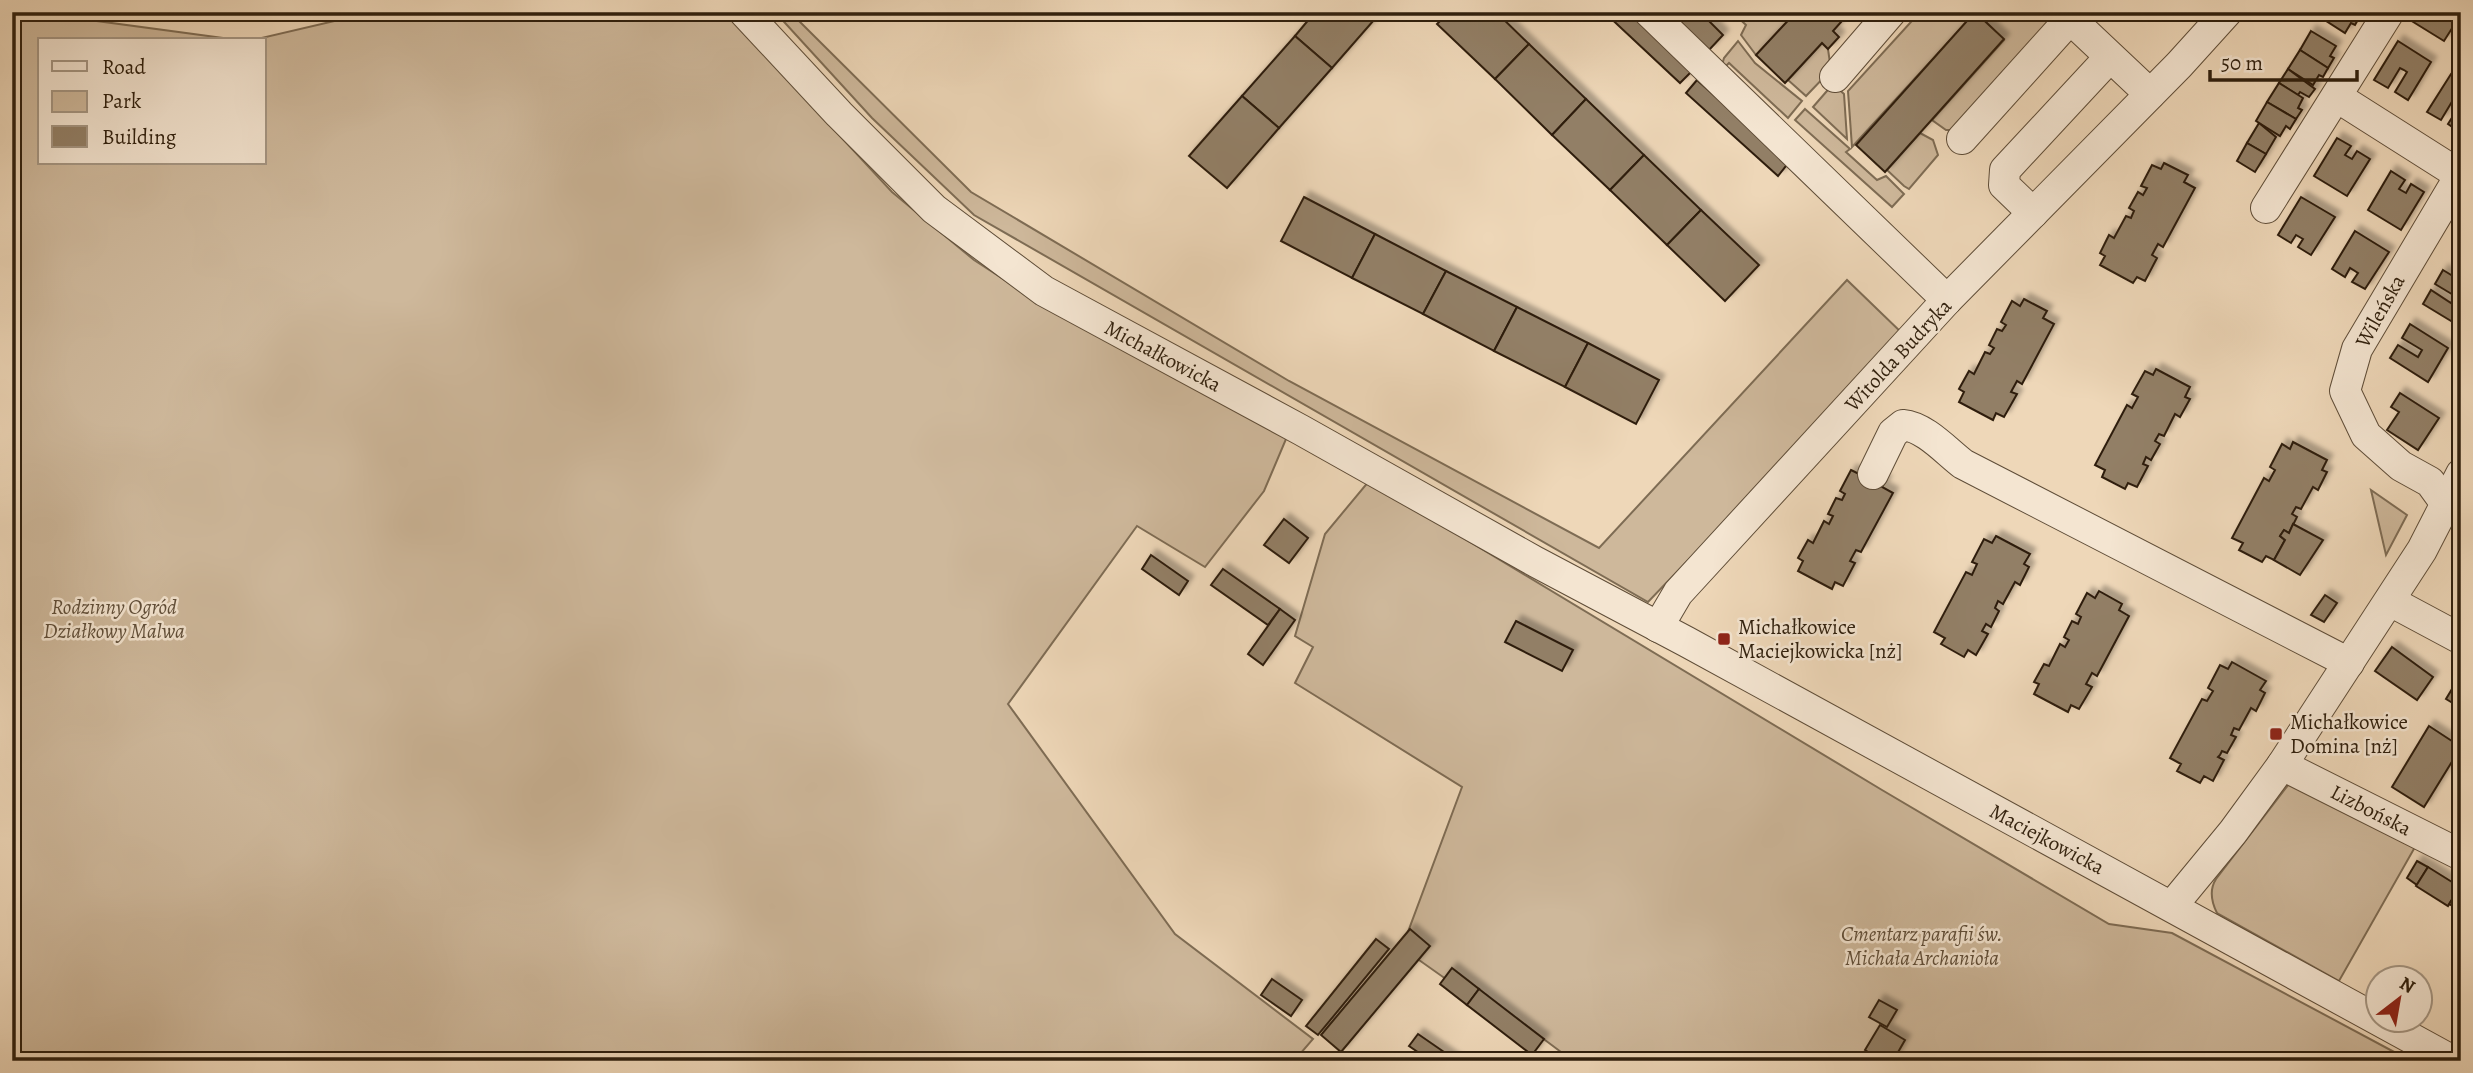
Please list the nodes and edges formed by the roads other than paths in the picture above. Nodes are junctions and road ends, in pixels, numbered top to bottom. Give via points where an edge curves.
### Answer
1 (744, 12) edge
2 (1649, 12) edge
3 (1891, 12) edge
4 (2227, 12) edge
5 (2389, 12) edge
6 (2066, 15) edge
7 (2110, 57) junction
8 (1835, 77) dead end
9 (2150, 94) junction
10 (2337, 97) junction
11 (1962, 139) dead end
12 (2460, 175) edge
13 (2266, 208) dead end
14 (2033, 213) junction
15 (1947, 300) junction
16 (1873, 474) dead end
17 (2461, 474) edge
18 (2446, 504) junction
19 (2390, 601) junction
20 (1650, 622) junction
21 (2461, 639) edge
22 (2349, 663) junction
23 (2282, 765) junction
24 (2461, 855) edge
25 (2172, 906) junction
26 (2453, 1061) edge

1 - 20 street, Michałkowicka via 934,209 1044,291
2 - 15 street
3 - 8 street
4 - 9 street, Witolda Budryka
5 - 10 street
6 - 7 street
6 - 11 street
7 - 9 street
7 - 14 street via 2005,170 2004,186
9 - 14 street, Witolda Budryka
10 - 12 street
10 - 13 street
12 - 18 street, Wileńska via 2357,349 2345,391 2366,435 2401,466 2430,482
14 - 15 street, Witolda Budryka
15 - 20 street, Witolda Budryka
16 - 22 street via 1894,433 1911,425 1963,464
17 - 18 street
18 - 19 street
19 - 21 street
19 - 22 street
20 - 25 street, Maciejkowicka
22 - 23 street
23 - 24 street, Lizbońska
23 - 25 street
25 - 26 street, Maciejkowicka

